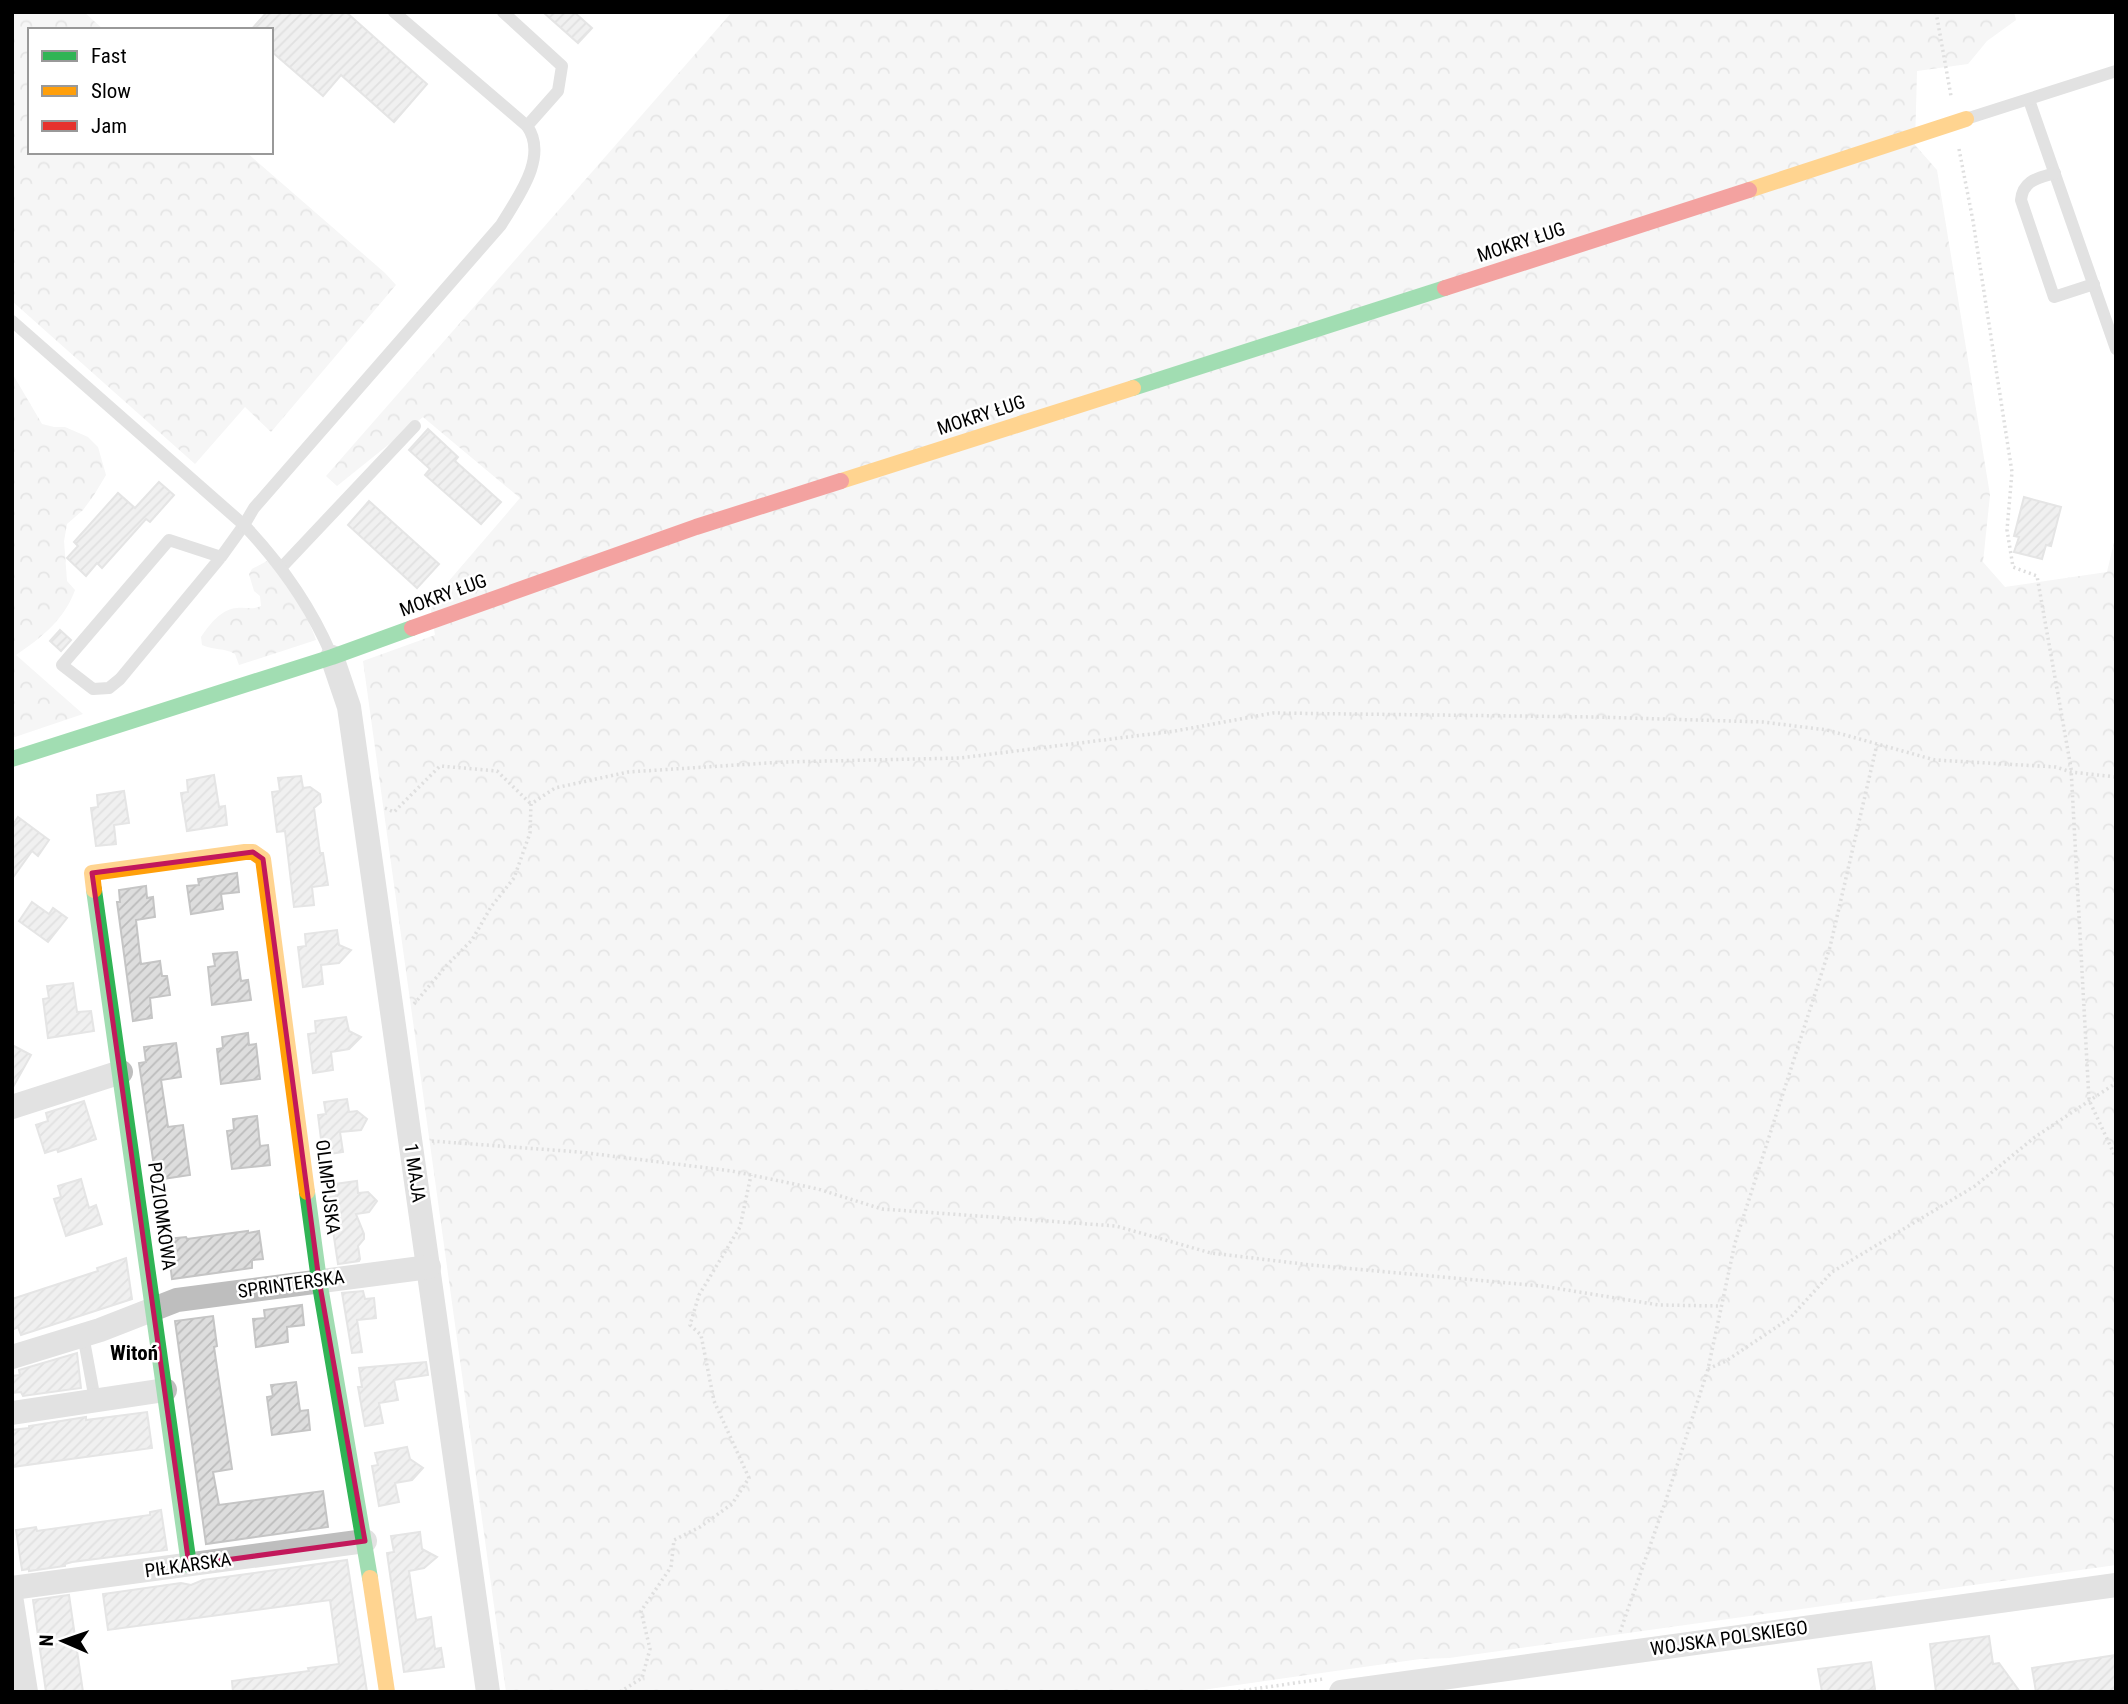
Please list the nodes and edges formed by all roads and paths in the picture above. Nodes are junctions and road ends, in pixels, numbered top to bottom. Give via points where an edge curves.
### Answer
1 (394, 12) edge
2 (503, 12) edge
3 (1937, 12) edge
4 (2116, 71) edge
5 (2029, 100) junction
6 (1960, 121) junction
7 (527, 126) junction
8 (2055, 173) junction
9 (2094, 284) junction
10 (12, 321) edge
11 (2116, 349) edge
12 (415, 426) dead end
13 (244, 525) junction
14 (221, 556) junction
15 (281, 568) junction
16 (332, 657) junction
17 (1877, 744) junction
18 (12, 759) edge
19 (2071, 772) junction
20 (2116, 777) edge
21 (361, 795) junction
22 (531, 804) junction
23 (92, 873) joint
24 (411, 1006) dead end
25 (121, 1072) junction
26 (2116, 1083) edge
27 (2089, 1100) junction
28 (12, 1107) edge
29 (426, 1141) dead end
30 (2116, 1158) edge
31 (751, 1175) junction
32 (429, 1267) junction
33 (319, 1280) junction
34 (1721, 1306) junction
35 (155, 1309) junction
36 (83, 1335) junction
37 (12, 1357) edge
38 (1708, 1369) junction
39 (165, 1390) junction
40 (105, 1399) junction
41 (12, 1413) edge
42 (365, 1541) junction
43 (189, 1565) junction
44 (2116, 1585) edge
45 (12, 1588) edge
46 (12, 1602) edge
47 (1619, 1634) dead end
48 (1453, 1684) edge
49 (26, 1692) edge
50 (387, 1692) edge
51 (488, 1692) edge
52 (620, 1692) edge
53 (1341, 1692) edge

1 - 7 lane
2 - 7 lane via 562,66 558,90
3 - 6 path
4 - 5 lane
5 - 6 lane
5 - 8 lane
6 - 16 street, MOKRY ŁUG via 696,527
6 - 19 path via 2012,472 2007,530 2013,567 2037,576
7 - 13 lane via 534,135 535,158 501,225
8 - 9 lane
8 - 9 lane via 2026,184 2021,200 2054,297
9 - 11 lane
10 - 13 lane
12 - 15 lane
13 - 14 lane
13 - 15 lane
14 - 14 lane via 110,688 93,689 62,665 169,540
15 - 16 lane via 316,621
16 - 18 street, MOKRY ŁUG
16 - 21 street, 1 MAJA via 349,707
17 - 19 path via 1935,760 2056,766
17 - 22 path via 1827,730 1763,722 1273,713 1175,731 960,758 628,772 555,788
17 - 34 path via 1830,947 1735,1243
19 - 20 path
19 - 27 path
21 - 22 path via 394,812 440,766 498,771
21 - 32 street, 1 MAJA
22 - 24 path via 530,833 514,878 472,940
23 - 25 street, POZIOMKOWA
23 - 33 street, OLIMPIJSKA via 236,852 253,852 263,859
25 - 28 street
25 - 35 street, POZIOMKOWA
26 - 27 path
27 - 30 path
27 - 38 path via 1975,1186 1832,1272 1790,1318
29 - 31 path via 579,1152
31 - 34 path via 882,1209 1116,1226 1211,1253 1542,1286 1659,1305
31 - 52 path via 740,1227 699,1295 690,1325 701,1335 714,1401 749,1478 732,1504 674,1539 671,1567 641,1611 650,1649 642,1678
32 - 33 street, SPRINTERSKA
32 - 51 street, 1 MAJA
33 - 35 street, SPRINTERSKA via 177,1300
33 - 42 street, OLIMPIJSKA
34 - 38 path
35 - 36 street, SPRINTERSKA
35 - 39 street, POZIOMKOWA
36 - 37 street, SPRINTERSKA
36 - 40 lane
38 - 47 path
39 - 40 street
39 - 43 street, POZIOMKOWA
40 - 41 street
42 - 43 street, PIŁKARSKA
42 - 50 street, OLIMPIJSKA
43 - 45 street, PIŁKARSKA
44 - 48 street, WOJSKA POLSKIEGO
46 - 49 street
48 - 53 street, WOJSKA POLSKIEGO

